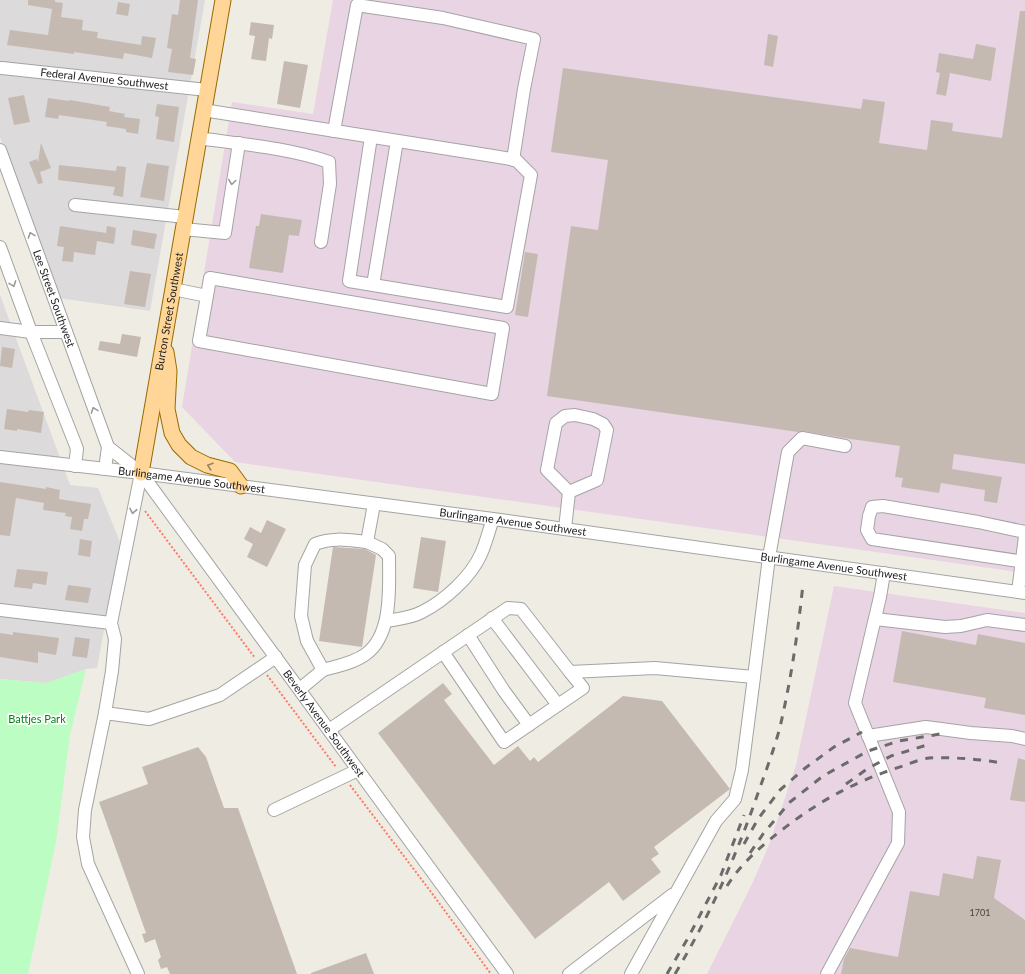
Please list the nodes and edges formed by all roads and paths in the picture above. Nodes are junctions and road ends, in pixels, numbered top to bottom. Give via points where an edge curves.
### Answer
1 (223, 0) edge
2 (2, 68) dead end
3 (207, 90) junction
4 (203, 110) junction
5 (334, 131) junction
6 (371, 137) junction
7 (198, 138) junction
8 (397, 141) junction
9 (239, 143) junction
10 (0, 150) edge
11 (513, 160) junction
12 (75, 205) dead end
13 (184, 223) junction
14 (321, 242) dead end
15 (0, 247) edge
16 (373, 285) junction
17 (173, 290) junction
18 (207, 296) junction
19 (0, 328) edge
20 (31, 332) junction
21 (66, 332) junction
22 (164, 337) junction
23 (844, 446) dead end
24 (108, 447) junction
25 (0, 457) edge
26 (75, 466) junction
27 (105, 470) junction
28 (141, 473) junction
29 (241, 486) junction
30 (569, 492) junction
31 (374, 504) junction
32 (143, 509) dead end
33 (493, 519) junction
34 (564, 529) junction
35 (1025, 532) edge
36 (1025, 536) edge
37 (367, 542) junction
38 (769, 557) junction
39 (1023, 562) edge
40 (884, 573) junction
41 (1021, 592) edge
42 (0, 610) edge
43 (492, 618) junction
44 (875, 619) junction
45 (386, 621) junction
46 (111, 622) junction
47 (1025, 625) edge
48 (468, 635) junction
49 (443, 652) junction
50 (276, 657) junction
51 (261, 667) junction
52 (323, 670) junction
53 (570, 672) junction
54 (754, 677) junction
55 (300, 689) junction
56 (558, 705) junction
57 (105, 713) junction
58 (529, 725) junction
59 (329, 730) junction
60 (868, 736) junction
61 (1025, 739) edge
62 (358, 770) junction
63 (343, 777) junction
64 (274, 810) dead end
65 (677, 892) junction
66 (138, 974) edge
67 (491, 974) edge
68 (507, 974) edge
69 (569, 974) edge
70 (631, 974) edge
71 (827, 974) edge

1 - 3 main road, Burton Street Southwest
2 - 3 street, Federal Avenue Southwest
3 - 4 main road, Burton Street Southwest
4 - 5 street
4 - 7 main road, Burton Street Southwest
5 - 6 street
5 - 11 street via 357,5 443,18 534,39
6 - 8 street
6 - 16 street via 349,281
7 - 9 street
7 - 13 main road, Burton Street Southwest
8 - 11 street
8 - 16 street
9 -> 13 street via 225,233
9 - 14 street via 313,156 329,162 330,184
21 -> 10 street, Lee Street Southwest
11 - 16 street via 531,175 507,307
12 - 13 street
13 - 17 main road, Burton Street Southwest
15 -> 20 street
17 - 18 street
17 - 22 main road, Burton Street Southwest
18 - 18 street via 210,278 503,328 492,394 199,341
19 - 20 street
20 - 21 street
20 - 26 street via 77,449
24 -> 21 street, Lee Street Southwest
22 - 28 main road, Burton Street Southwest
29 -> 22 main road via 230,471 207,465 191,457 172,433 167,409 169,371
23 - 38 street via 802,438 788,452
24 - 27 street, Lee Street Southwest
24 - 28 street
25 - 26 street, Burlingame Avenue Southwest
26 - 27 street, Burlingame Avenue Southwest
27 - 28 street, Burlingame Avenue Southwest
28 - 29 street, Burlingame Avenue Southwest
28 -> 46 street, Burton Street Southwest
28 - 50 street, Beverly Avenue Southwest
29 - 31 street, Burlingame Avenue Southwest
30 - 30 street via 597,480 607,430 594,419 575,415 565,416 556,423 547,470
30 - 34 street
31 - 33 street, Burlingame Avenue Southwest
31 - 37 street
32 - 51 path
33 - 34 street, Burlingame Avenue Southwest
33 - 45 street via 481,554 466,579 422,612 404,619
34 - 38 street, Burlingame Avenue Southwest
35 - 39 street via 884,506 872,507 867,530 872,539
36 - 39 street
37 - 45 street via 382,549 389,556
37 - 52 street via 326,540 315,544 305,565 301,616 307,641
38 - 40 street, Burlingame Avenue Southwest
38 - 54 street
39 - 41 street
40 - 41 street, Burlingame Avenue Southwest
40 - 44 street
42 - 46 street
43 - 48 street
43 - 53 street via 508,608 521,609
43 - 56 street
44 - 47 street via 945,627 987,620
44 - 60 street via 855,703
45 - 52 street via 377,643 366,654 348,663
46 - 57 street via 115,639
48 - 49 street
48 - 58 street
49 - 58 street via 504,742
49 - 59 street
50 - 51 street
50 - 55 street, Beverly Avenue Southwest
51 - 57 street via 220,695 149,719
51 - 63 path
52 - 55 street
53 - 54 street via 655,668
53 - 56 street via 583,688
54 - 65 street via 742,770 735,799 716,821
55 - 59 street, Beverly Avenue Southwest
56 - 58 street
57 - 66 street via 85,810 83,837 88,864
59 - 62 street, Beverly Avenue Southwest
60 - 61 street via 926,727
60 - 71 street via 899,812 898,843
62 - 63 street
62 - 68 street, Beverly Avenue Southwest
63 - 64 street
63 - 67 path
65 - 69 street
65 - 70 street

